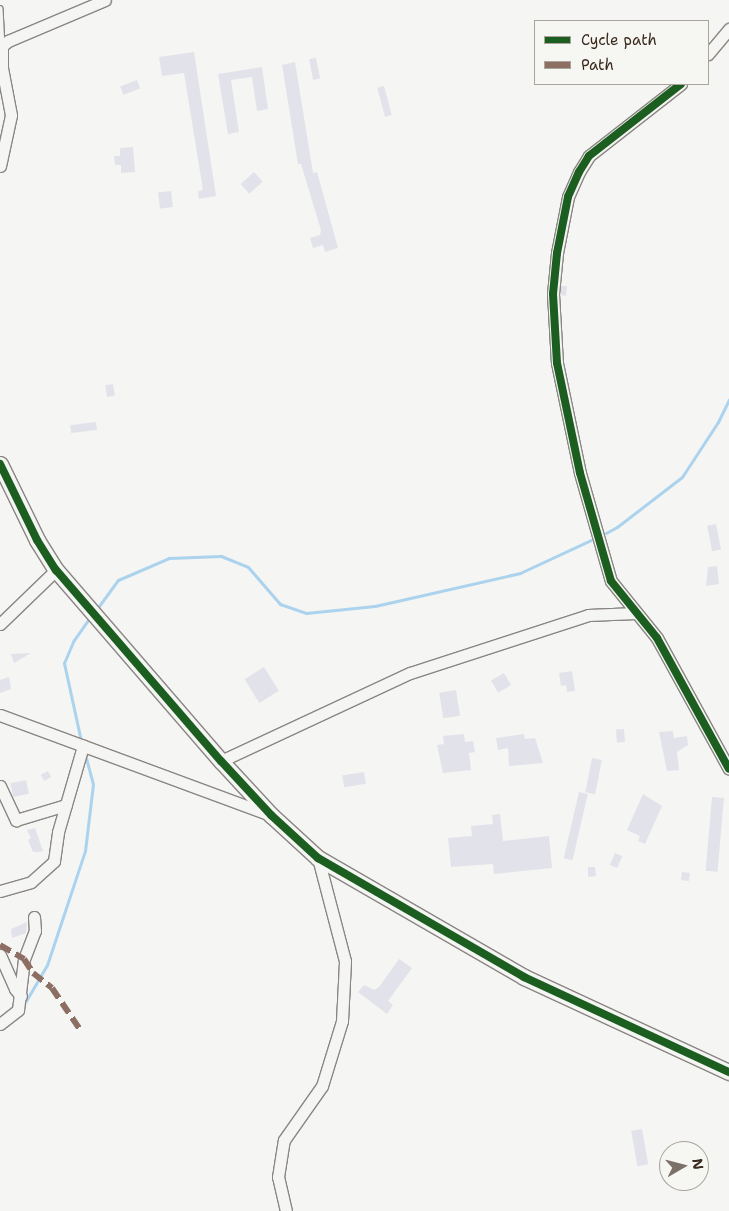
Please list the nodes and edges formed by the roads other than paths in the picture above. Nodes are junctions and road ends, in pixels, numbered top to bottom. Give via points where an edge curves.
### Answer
1 (105, 0) edge
2 (0, 9) edge
3 (729, 29) edge
4 (2, 46) junction
5 (709, 53) edge
6 (679, 85) edge
7 (0, 166) edge
8 (0, 464) edge
9 (56, 570) junction
10 (636, 613) junction
11 (0, 624) edge
12 (0, 715) edge
13 (83, 746) junction
14 (221, 761) junction
15 (729, 769) edge
16 (0, 786) edge
17 (66, 805) junction
18 (271, 815) junction
19 (318, 858) junction
20 (0, 891) edge
21 (34, 917) dead end
22 (0, 955) edge
23 (21, 996) junction
24 (0, 1024) edge
25 (729, 1072) edge
26 (286, 1211) edge

1 - 4 street via 16,37
2 - 4 lane
3 - 5 street
4 - 7 street via 2,68 11,115
6 - 10 street via 589,156 579,172 568,197 553,294 557,363 580,473 611,581
8 - 9 street via 37,540
9 - 11 street
9 - 14 street
10 - 14 street via 588,615 410,673
10 - 15 street via 657,638
12 - 13 street
13 - 17 street
13 - 18 street
14 - 18 street
16 - 17 street via 16,820
17 - 20 street via 58,832 56,857 51,866 31,882
18 - 19 street
19 - 25 street via 524,977
19 - 26 street via 345,961 342,1021 322,1086 284,1140 278,1177
21 - 23 street via 35,931 24,959
22 - 23 street
23 - 24 street via 18,1010

